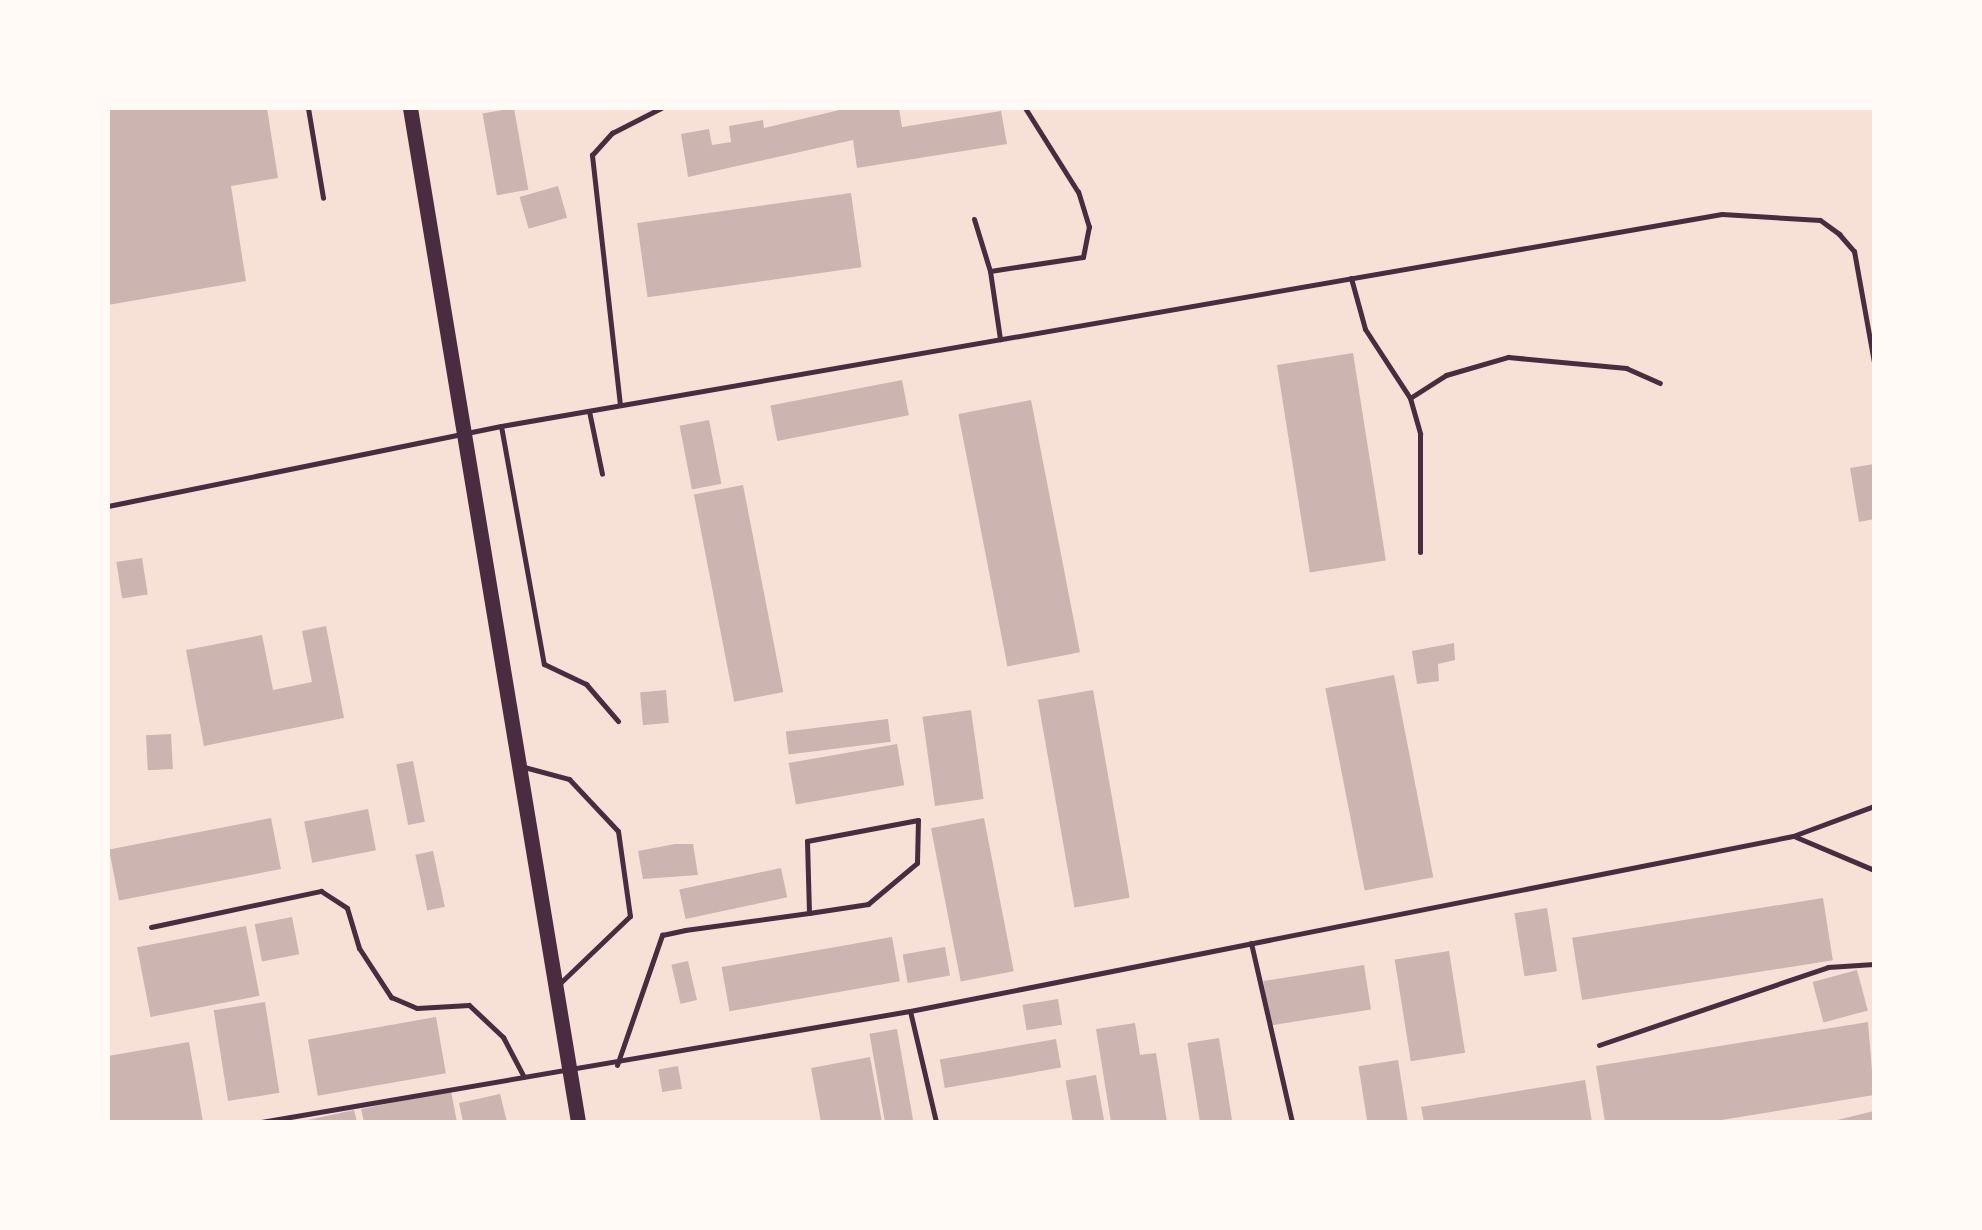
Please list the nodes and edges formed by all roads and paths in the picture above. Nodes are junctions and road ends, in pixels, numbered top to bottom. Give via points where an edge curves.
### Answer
1 (308, 108) edge
2 (410, 108) edge
3 (661, 108) edge
4 (1024, 108) edge
5 (323, 198) dead end
6 (974, 218) dead end
7 (990, 271) junction
8 (1352, 278) junction
9 (1000, 339) junction
10 (1874, 362) edge
11 (1660, 382) dead end
12 (1410, 398) junction
13 (620, 405) junction
14 (589, 410) junction
15 (501, 426) junction
16 (466, 433) junction
17 (602, 474) dead end
18 (108, 506) edge
19 (1420, 552) dead end
20 (618, 721) dead end
21 (521, 766) junction
22 (1874, 806) edge
23 (1793, 836) junction
24 (1874, 870) edge
25 (809, 913) junction
26 (150, 927) dead end
27 (1251, 943) junction
28 (1874, 964) edge
29 (557, 986) junction
30 (910, 1010) junction
31 (1599, 1045) dead end
32 (617, 1066) junction
33 (570, 1073) junction
34 (524, 1077) junction
35 (262, 1122) edge
36 (578, 1122) edge
37 (936, 1122) edge
38 (1292, 1122) edge

1 - 5 lane
2 - 16 main road
3 - 13 lane via 612,133 592,155
4 - 7 lane via 1078,192 1088,244 1083,257
6 - 7 lane
7 - 9 lane
8 - 9 lane
8 - 10 lane via 1722,214 1806,218 1854,251
8 - 12 lane via 1366,328
9 - 13 lane
11 - 12 lane via 1626,368 1508,358 1446,375
12 - 19 lane via 1420,434
13 - 14 lane
14 - 15 lane
14 - 17 lane
15 - 16 lane
15 - 20 lane via 544,664 586,684
16 - 18 lane
16 - 21 main road
21 - 29 main road
21 - 29 lane via 569,780 618,831 630,916
22 - 23 lane
23 - 24 lane
23 - 27 lane
25 - 25 lane via 868,904 916,863 918,820 808,841
25 - 32 lane via 662,935
26 - 34 lane via 321,891 347,908 358,948 391,997 417,1008 469,1005 503,1037
27 - 30 lane
27 - 38 lane
28 - 31 lane via 1828,968
29 - 33 main road
30 - 32 lane
30 - 37 lane
32 - 33 lane
33 - 34 lane
33 - 36 main road
34 - 35 lane

